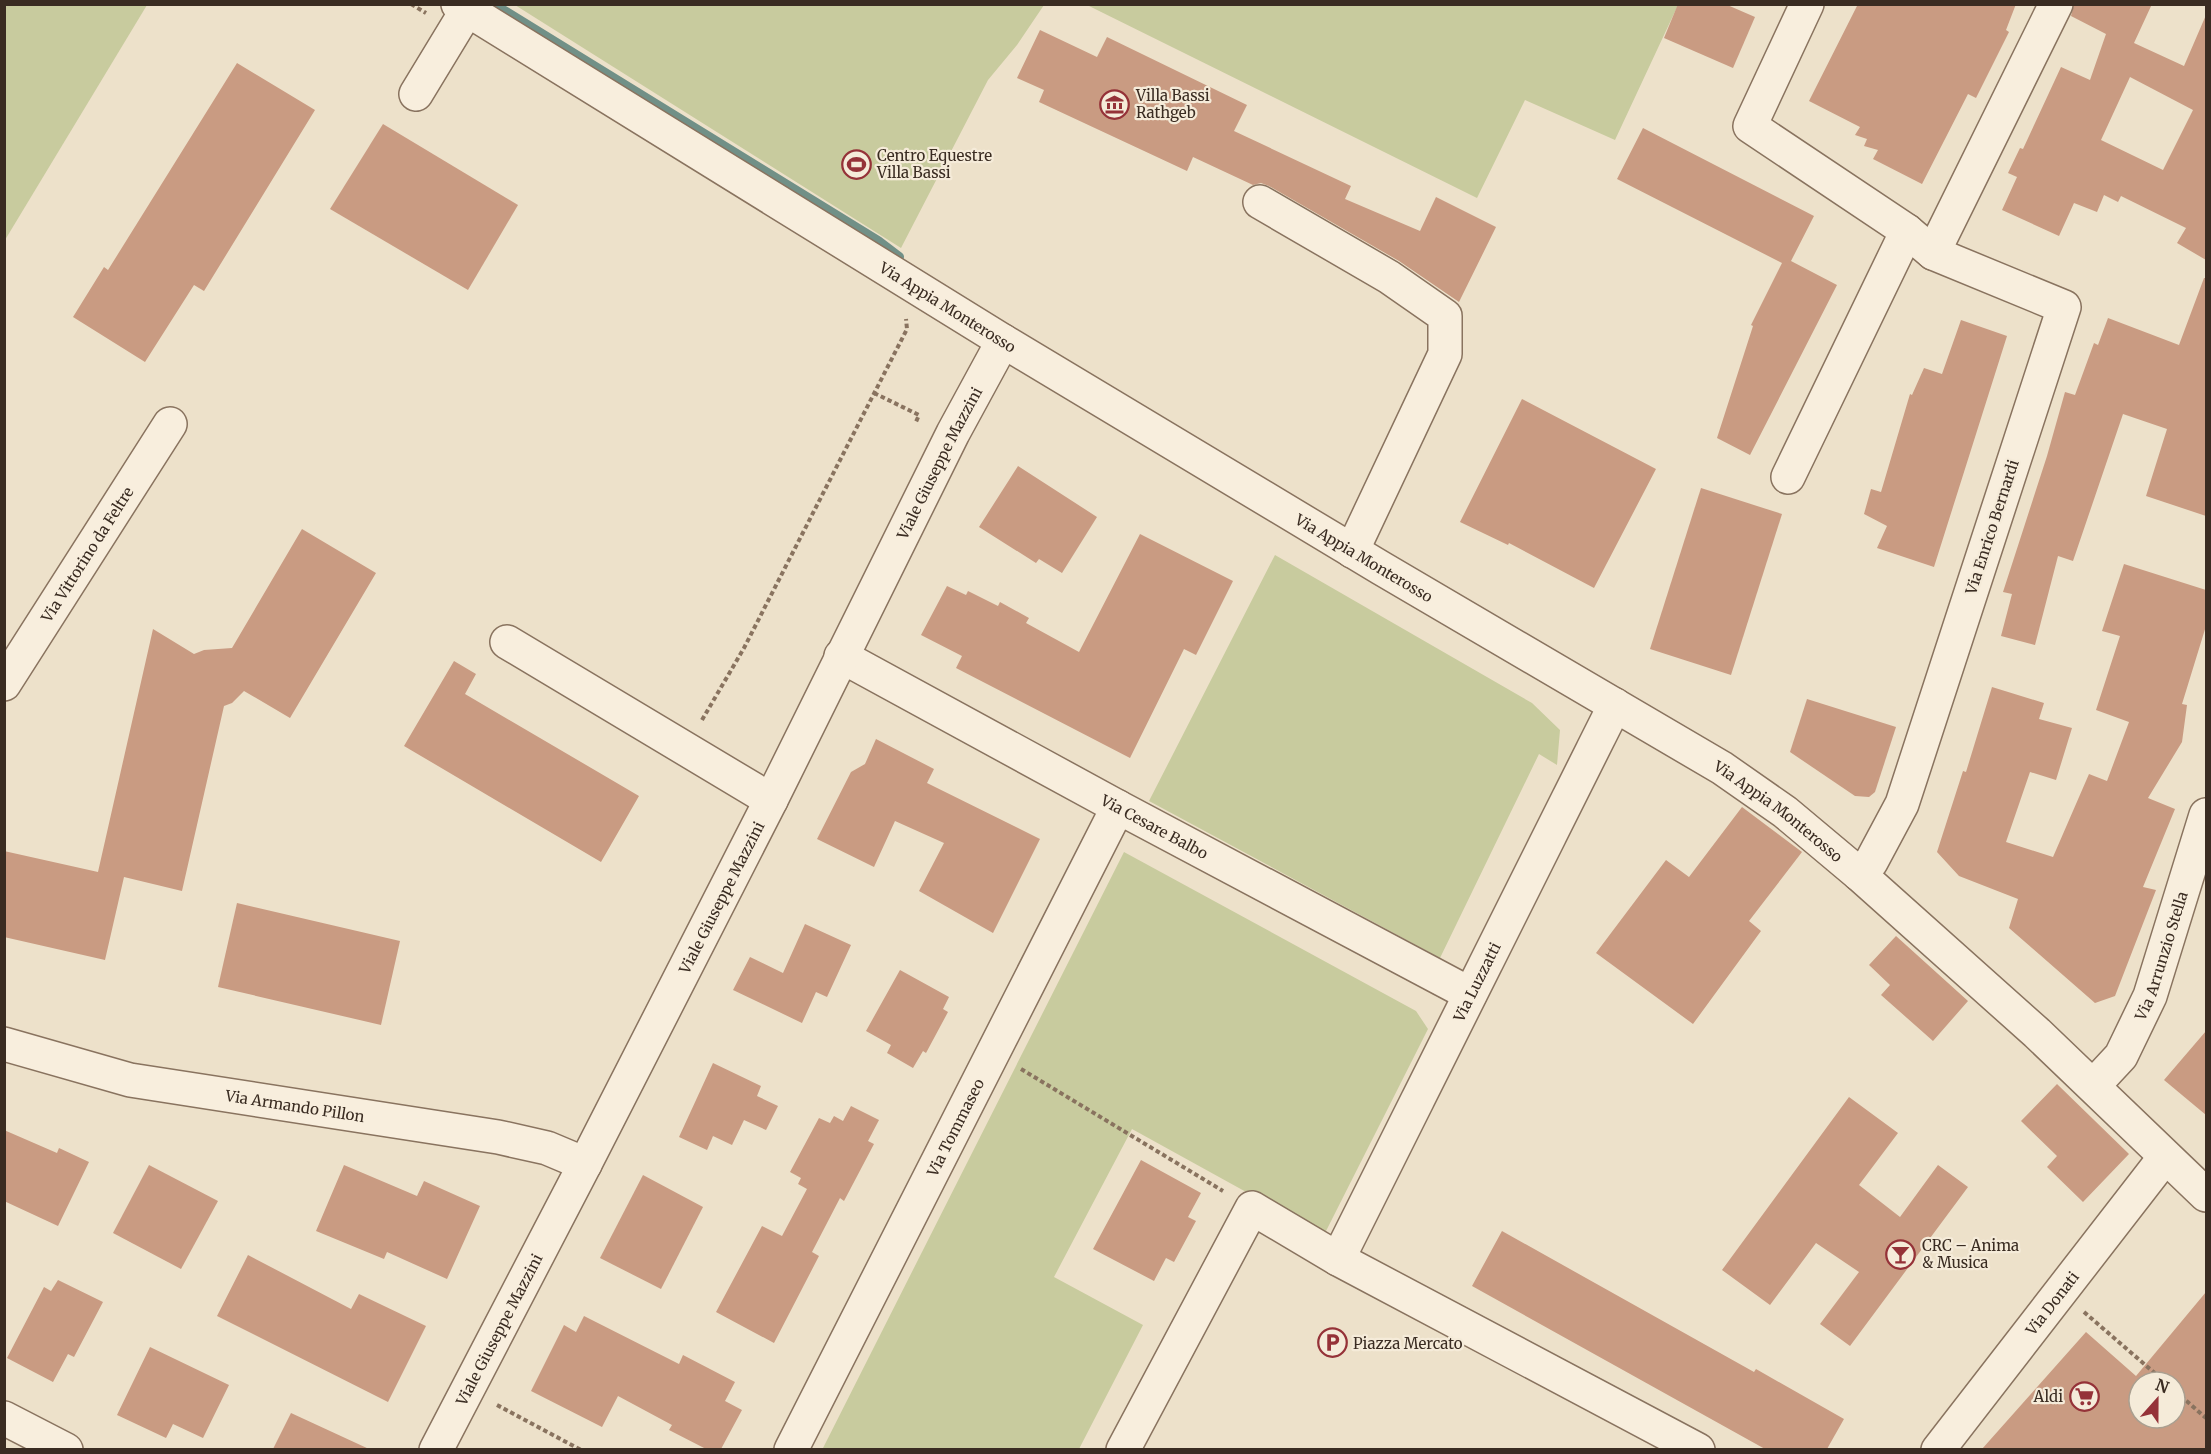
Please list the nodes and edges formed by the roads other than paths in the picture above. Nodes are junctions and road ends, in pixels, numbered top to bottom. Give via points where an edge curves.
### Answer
1 (1807, 4) edge
2 (2056, 4) edge
3 (460, 15) edge
4 (416, 93) dead end
5 (1260, 202) dead end
6 (1907, 231) junction
7 (1933, 254) junction
8 (1003, 341) junction
9 (170, 424) dead end
10 (1788, 477) dead end
11 (1356, 541) junction
12 (507, 642) dead end
13 (841, 656) junction
14 (4, 684) edge
15 (1615, 705) junction
16 (771, 800) junction
17 (1118, 807) junction
18 (2206, 815) edge
19 (1859, 874) junction
20 (1470, 994) junction
21 (4, 1044) edge
22 (2094, 1085) junction
23 (2165, 1157) junction
24 (585, 1164) junction
25 (2206, 1195) edge
26 (1338, 1259) junction
27 (4, 1418) edge
28 (66, 1449) edge
29 (436, 1449) edge
30 (791, 1449) edge
31 (1123, 1449) edge
32 (1698, 1449) edge
33 (1938, 1449) edge

1 - 6 street, Via Enrico Bernardi via 1750,126
2 - 7 street
3 - 4 street
3 - 8 street, Via Appia Monterosso
5 - 11 street via 1389,277 1445,316 1445,354
6 - 7 street, Via Enrico Bernardi
6 - 10 street
7 - 19 street, Via Enrico Bernardi via 2064,307 1902,804 1871,862
8 - 11 street, Via Appia Monterosso
8 - 13 street, Viale Giuseppe Mazzini
9 - 14 street, Via Vittorino da Feltre
11 - 15 street, Via Appia Monterosso
12 - 16 street
13 - 16 street, Viale Giuseppe Mazzini
13 - 17 street, Via Cesare Balbo
15 - 19 street, Via Appia Monterosso via 1722,768 1785,812
15 - 20 street, Via Luzzatti
16 - 24 street, Viale Giuseppe Mazzini
17 - 20 street, Via Cesare Balbo
17 - 30 street, Via Tommaseo
18 - 22 street, Via Arrunzio Stella via 2150,996 2121,1056
19 - 22 street, Via Appia Monterosso
20 - 26 street, Via Luzzatti
21 - 24 street, Via Armando Pillon via 130,1080 498,1137 547,1148
22 - 23 street, Via Appia Monterosso
23 - 25 street, Via Appia Monterosso
23 - 33 street, Via Donati
24 - 29 street, Viale Giuseppe Mazzini
26 - 31 street via 1252,1208
26 - 32 street
27 - 28 street

